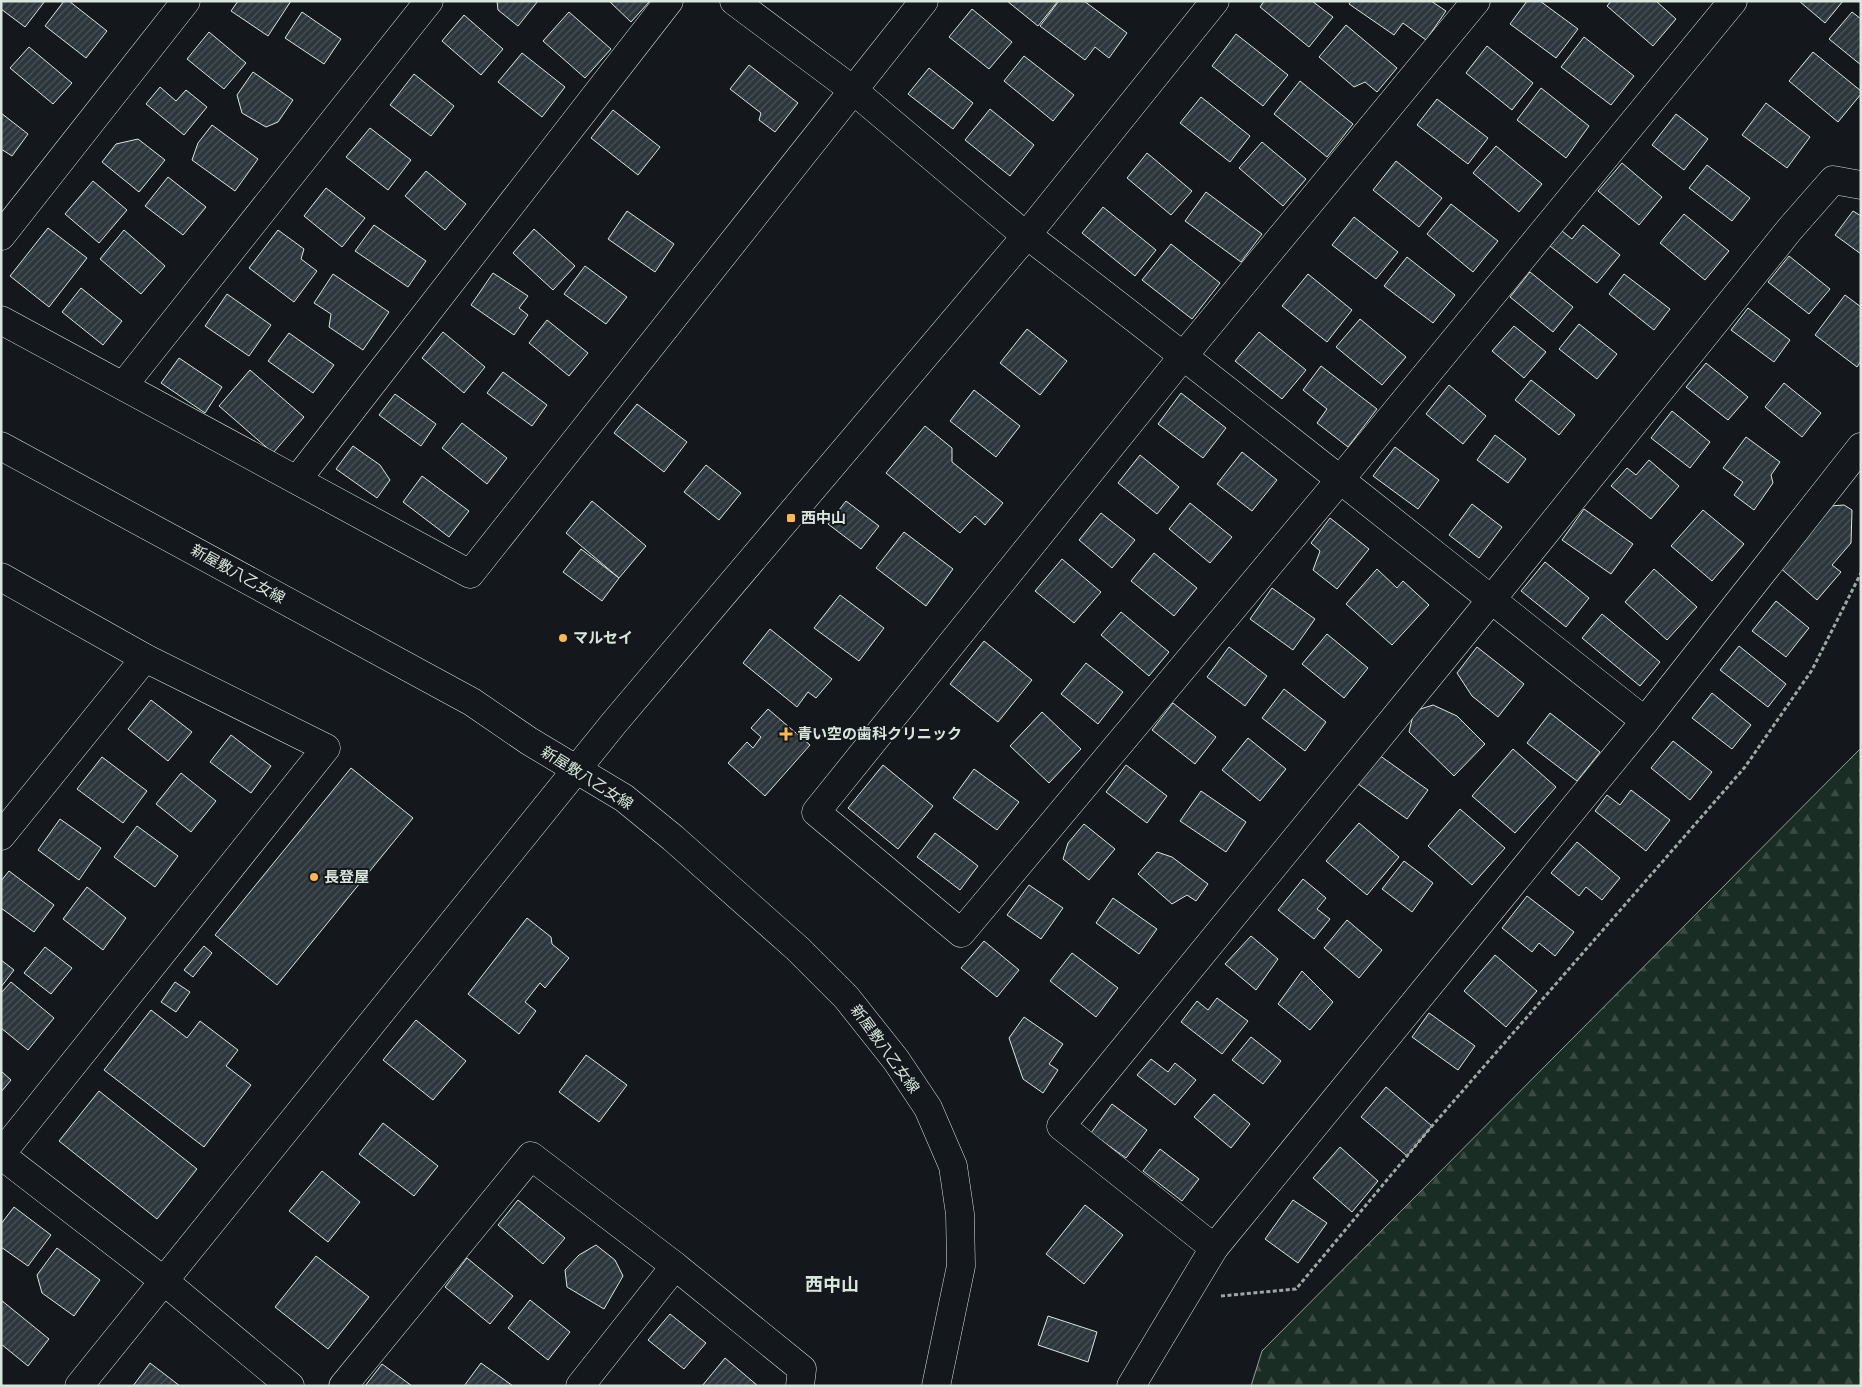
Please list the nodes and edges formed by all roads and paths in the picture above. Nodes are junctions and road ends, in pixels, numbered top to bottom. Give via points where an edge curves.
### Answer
1 (186, 1) edge
2 (429, 1) edge
3 (669, 1) edge
4 (734, 1) edge
5 (924, 1) edge
6 (1215, 1) edge
7 (1476, 1) edge
8 (1733, 1) edge
9 (853, 90) junction
10 (1861, 185) edge
11 (1, 236) edge
12 (1026, 236) junction
13 (1, 320) edge
14 (1184, 356) junction
15 (123, 386) junction
16 (1, 446) edge
17 (1861, 447) edge
18 (296, 480) junction
19 (1339, 481) junction
20 (1861, 573) edge
21 (1, 577) edge
22 (1491, 600) junction
23 (145, 658) junction
24 (1645, 721) junction
25 (577, 770) junction
26 (1, 836) edge
27 (1, 1154) edge
28 (1214, 1248) junction
29 (675, 1266) junction
30 (164, 1281) junction
31 (1183, 1299) junction
32 (79, 1386) edge
33 (290, 1386) edge
34 (342, 1386) edge
35 (580, 1386) edge
36 (800, 1386) edge
37 (936, 1386) edge
38 (1131, 1386) edge

1 - 11 street
2 - 15 street
3 - 18 street
4 - 9 street
5 - 9 street
6 - 12 street
7 - 14 street
8 - 19 street
9 - 12 street
9 - 18 street via 470,574
10 - 22 street via 1833,180
12 - 14 street
12 - 25 street
13 - 15 street
14 - 19 street
14 - 19 street via 816,812 960,933
15 - 18 street
16 - 25 street, 新屋敷八乙女線 via 472,702
17 - 24 street
19 - 22 street
20 - 31 path via 1812,670 1745,767 1432,1126 1296,1289
21 - 23 street
22 - 24 street
22 - 28 street via 1061,1126
23 - 26 street
23 - 27 street via 326,748
24 - 28 street
25 - 30 street
25 - 37 street, 新屋敷八乙女線 via 624,798 798,949 846,996 896,1060 928,1108 953,1166 960,1214 961,1266
27 - 30 street
28 - 31 street
29 - 34 street via 531,1156
29 - 35 street
29 - 36 street via 802,1369
30 - 32 street
30 - 33 street
31 - 38 street

